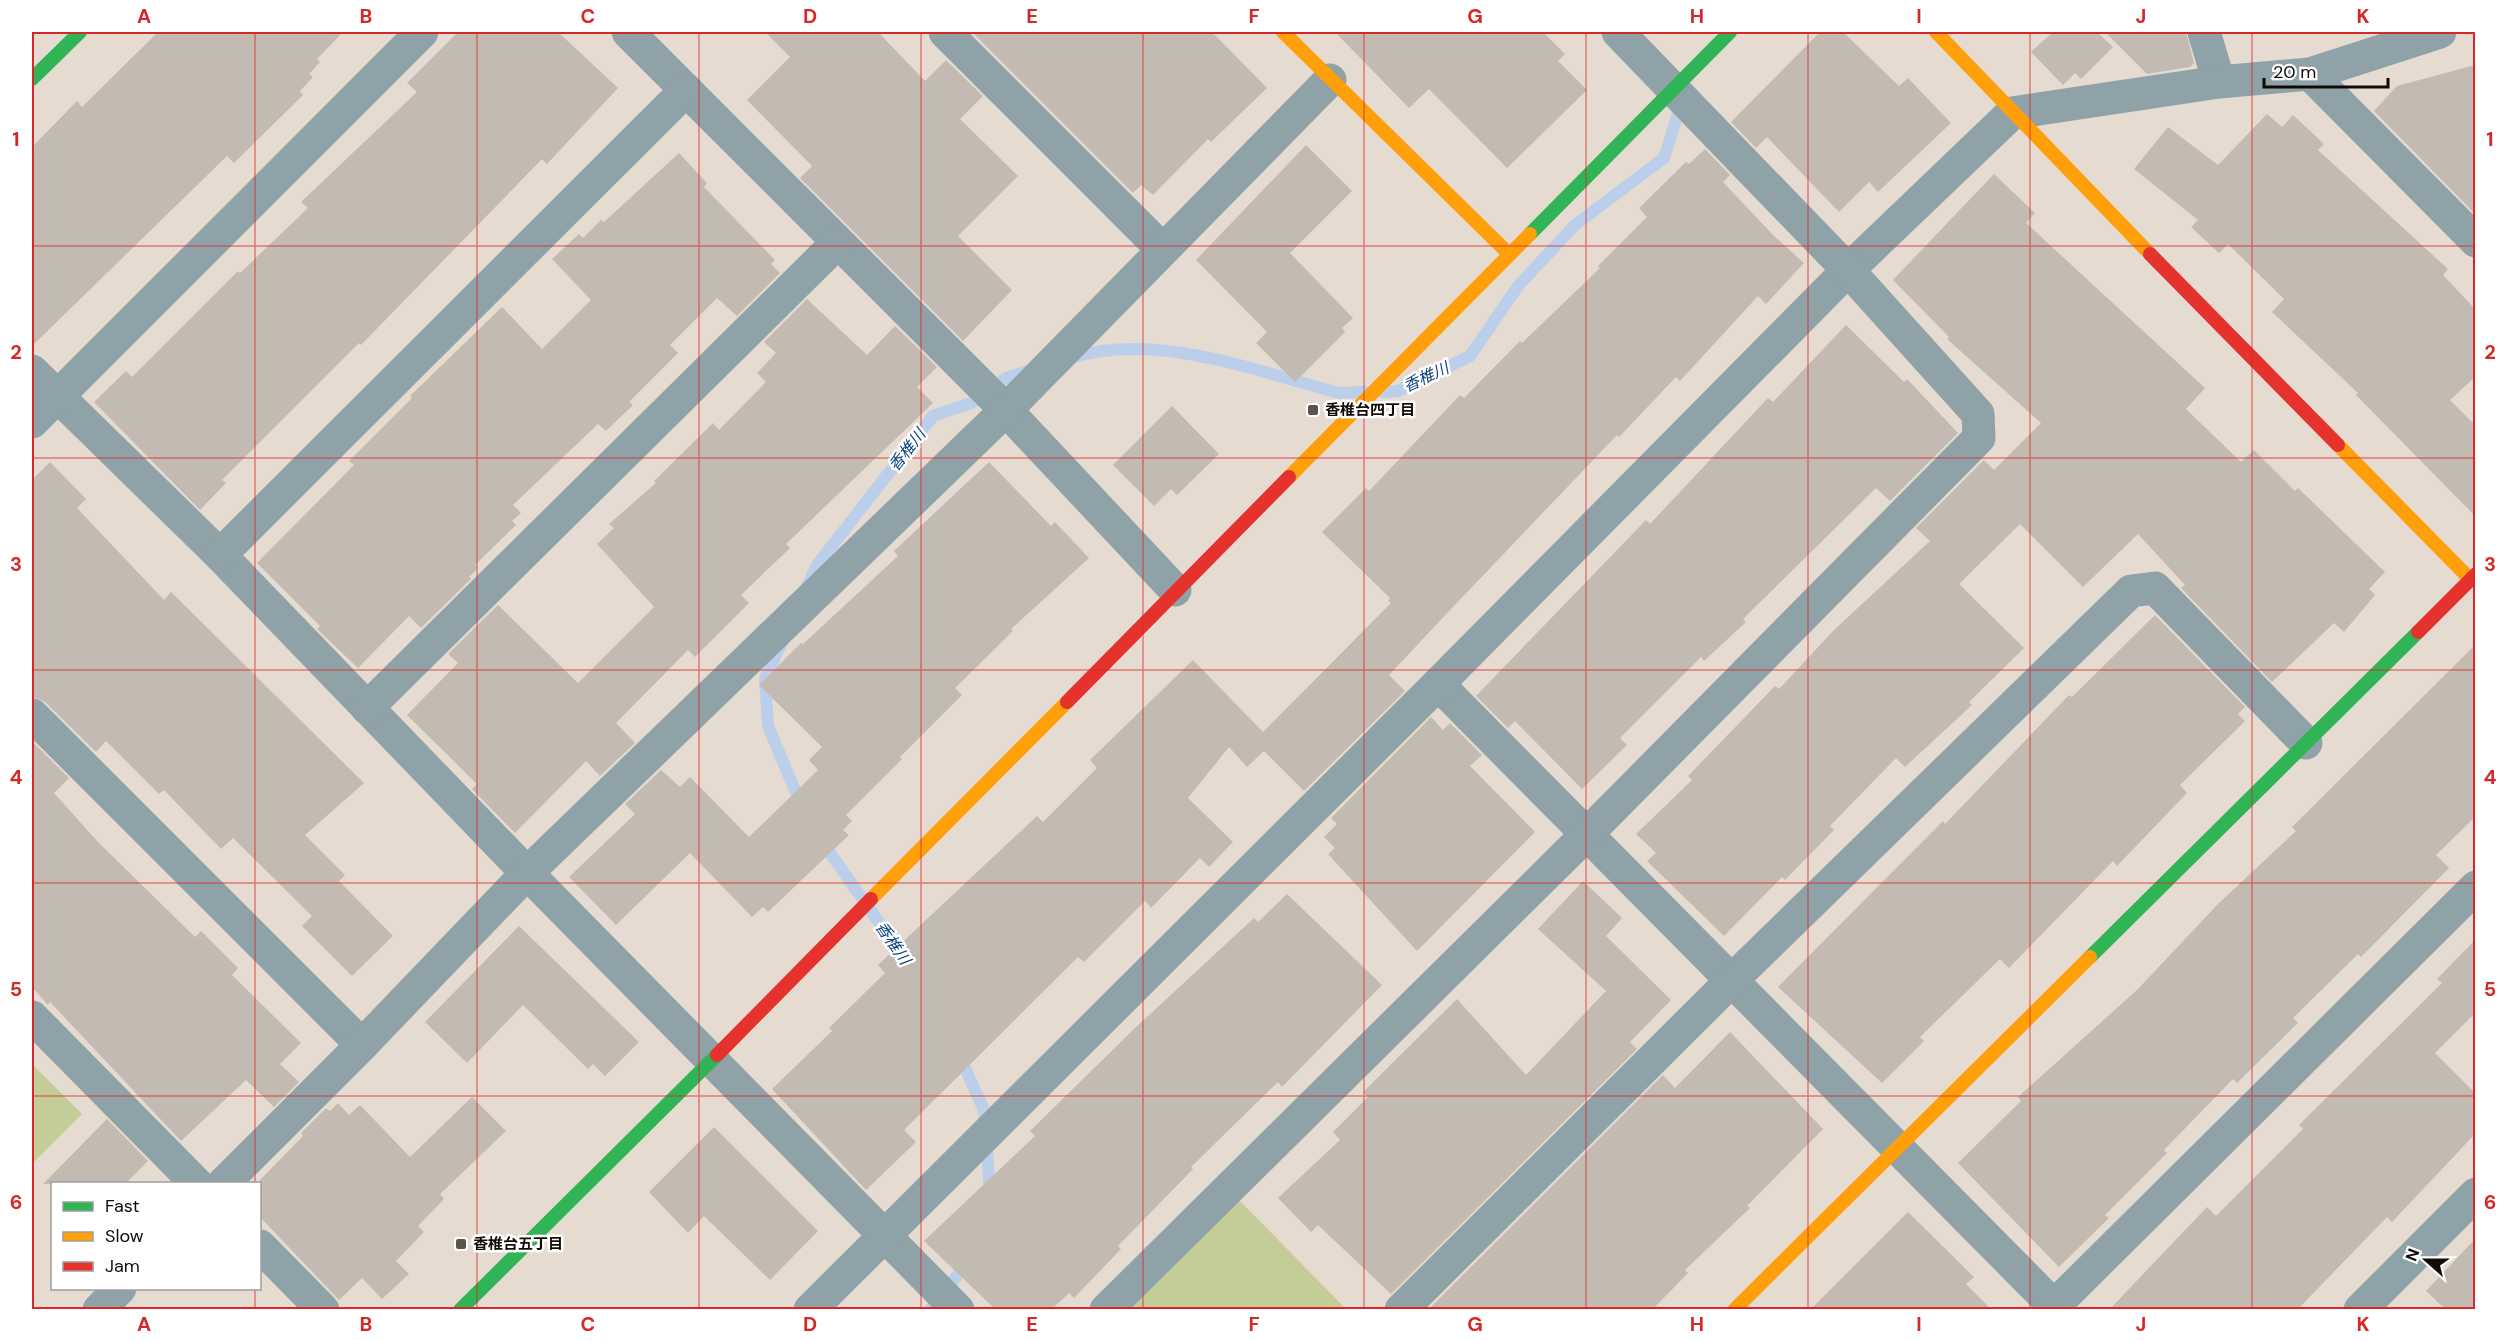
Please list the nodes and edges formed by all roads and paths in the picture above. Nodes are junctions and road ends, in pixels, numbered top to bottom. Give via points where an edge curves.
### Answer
1 (80, 32) edge
2 (422, 32) edge
3 (628, 32) edge
4 (945, 32) edge
5 (1283, 32) edge
6 (1618, 32) edge
7 (1730, 32) edge
8 (1936, 32) edge
9 (2204, 32) edge
10 (2440, 32) edge
11 (2310, 74) junction
12 (32, 79) edge
13 (1330, 80) junction
14 (2219, 82) junction
15 (1675, 88) junction
16 (686, 90) junction
17 (2012, 112) junction
18 (2475, 241) edge
19 (837, 243) junction
20 (1162, 249) junction
21 (1509, 254) junction
22 (1848, 270) junction
23 (32, 371) edge
24 (56, 396) junction
25 (1005, 410) junction
26 (32, 422) edge
27 (220, 555) junction
28 (2474, 579) edge
29 (1175, 590) junction
30 (1438, 684) junction
31 (367, 708) junction
32 (32, 715) edge
33 (2306, 743) junction
34 (1587, 834) junction
35 (527, 873) junction
36 (2475, 889) edge
37 (1732, 980) junction
38 (32, 1017) edge
39 (362, 1045) junction
40 (712, 1060) junction
41 (1898, 1147) junction
42 (195, 1182) edge
43 (225, 1182) edge
44 (2475, 1194) edge
45 (886, 1234) junction
46 (261, 1247) edge
47 (118, 1290) edge
48 (2054, 1308) edge
49 (99, 1310) edge
50 (323, 1310) edge
51 (459, 1310) edge
52 (810, 1310) edge
53 (958, 1310) edge
54 (1106, 1310) edge
55 (1401, 1310) edge
56 (1734, 1310) edge
57 (2360, 1310) edge

1 - 12 street
2 - 24 street
3 - 16 street
4 - 20 street
5 - 13 street
6 - 15 street
7 - 15 street
8 - 17 street
9 - 14 street
10 - 11 street
11 - 14 street
11 - 18 street
13 - 20 street
13 - 21 street
14 - 17 street
15 - 21 street
15 - 22 street
16 - 19 street
16 - 27 street
17 - 22 street
17 - 28 street
19 - 25 street
19 - 31 street
20 - 25 street
21 - 29 street
22 - 30 street
22 - 34 street via 1978,414 1979,438
23 - 24 street
24 - 26 street
24 - 27 street
25 - 29 street
25 - 35 street
27 - 31 street
28 - 33 street
29 - 40 street
30 - 34 street
30 - 45 street
31 - 35 street
32 - 39 street
33 - 37 street via 2155,588 2131,591
33 - 41 street
34 - 37 street
34 - 54 street
35 - 39 street
35 - 40 street
36 - 48 street
37 - 41 street
37 - 55 street
38 - 42 street
39 - 43 street
40 - 45 street
40 - 51 street
41 - 48 street
41 - 56 street
44 - 57 street
45 - 52 street
45 - 53 street
46 - 50 street
47 - 49 street

